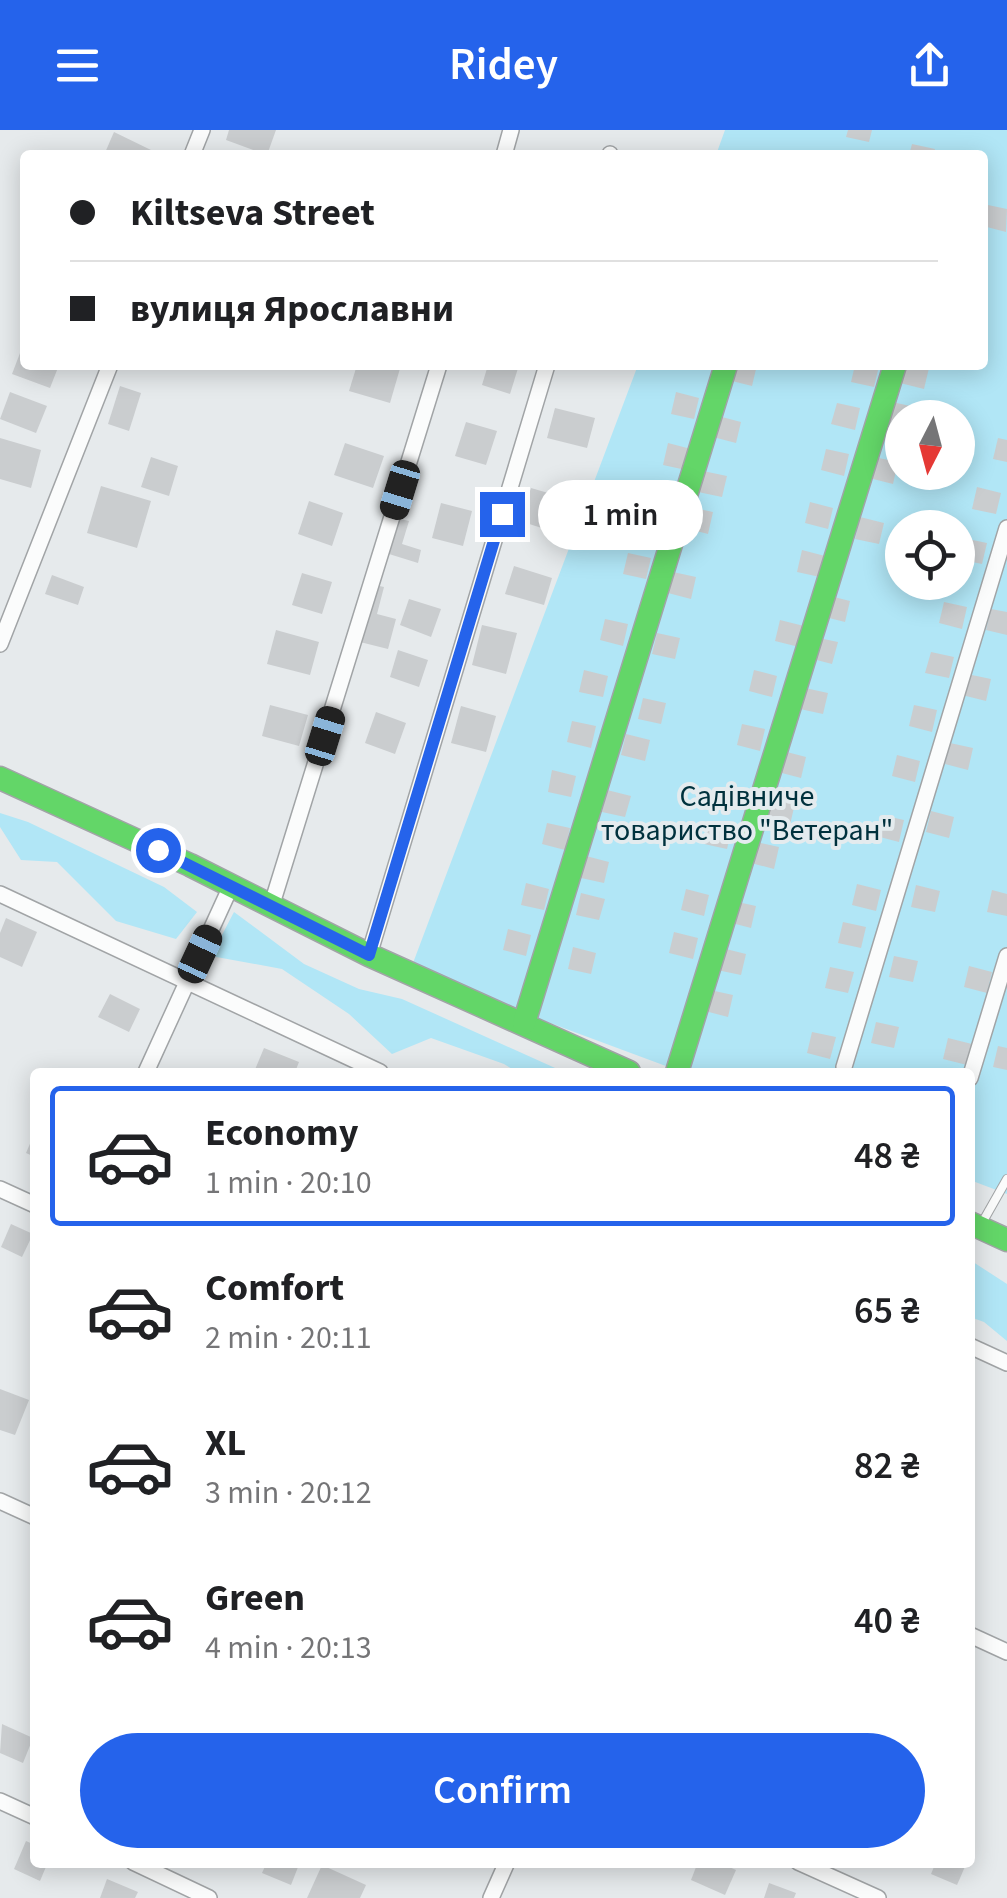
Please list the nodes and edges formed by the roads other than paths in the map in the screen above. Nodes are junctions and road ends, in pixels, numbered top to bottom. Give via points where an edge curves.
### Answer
1 (108, 370) edge
2 (437, 370) edge
3 (545, 370) edge
4 (724, 370) edge
5 (893, 370) edge
6 (1007, 528) edge
7 (0, 644) edge
8 (0, 778) edge
9 (231, 886) junction
10 (0, 894) edge
11 (271, 907) junction
12 (369, 955) junction
13 (1007, 956) edge
14 (187, 983) junction
15 (524, 1023) junction
16 (148, 1068) edge
17 (371, 1068) edge
18 (620, 1068) edge
19 (678, 1068) edge
20 (844, 1068) edge
21 (973, 1068) edge
22 (1007, 1179) edge
23 (0, 1189) edge
24 (30, 1203) edge
25 (975, 1225) edge
26 (1007, 1240) edge
27 (975, 1348) edge
28 (1007, 1363) edge
29 (0, 1501) edge
30 (30, 1515) edge
31 (975, 1637) edge
32 (1007, 1652) edge
33 (0, 1801) edge
34 (30, 1815) edge
35 (146, 1868) edge
36 (504, 1868) edge
37 (811, 1868) edge
38 (209, 1898) edge
39 (490, 1898) edge
40 (878, 1898) edge

1 - 7 street
2 - 11 street
3 - 12 street
4 - 15 street
5 - 19 street
6 - 20 street
8 - 9 street
9 - 11 street
9 - 14 street
10 - 14 street
11 - 12 street
12 - 15 street
13 - 21 street
14 - 16 street
14 - 17 street
15 - 18 street
22 - 25 lane
23 - 24 street
25 - 26 street
27 - 28 street
29 - 30 street
31 - 32 street
33 - 34 street
35 - 38 street
36 - 39 street
37 - 40 street

